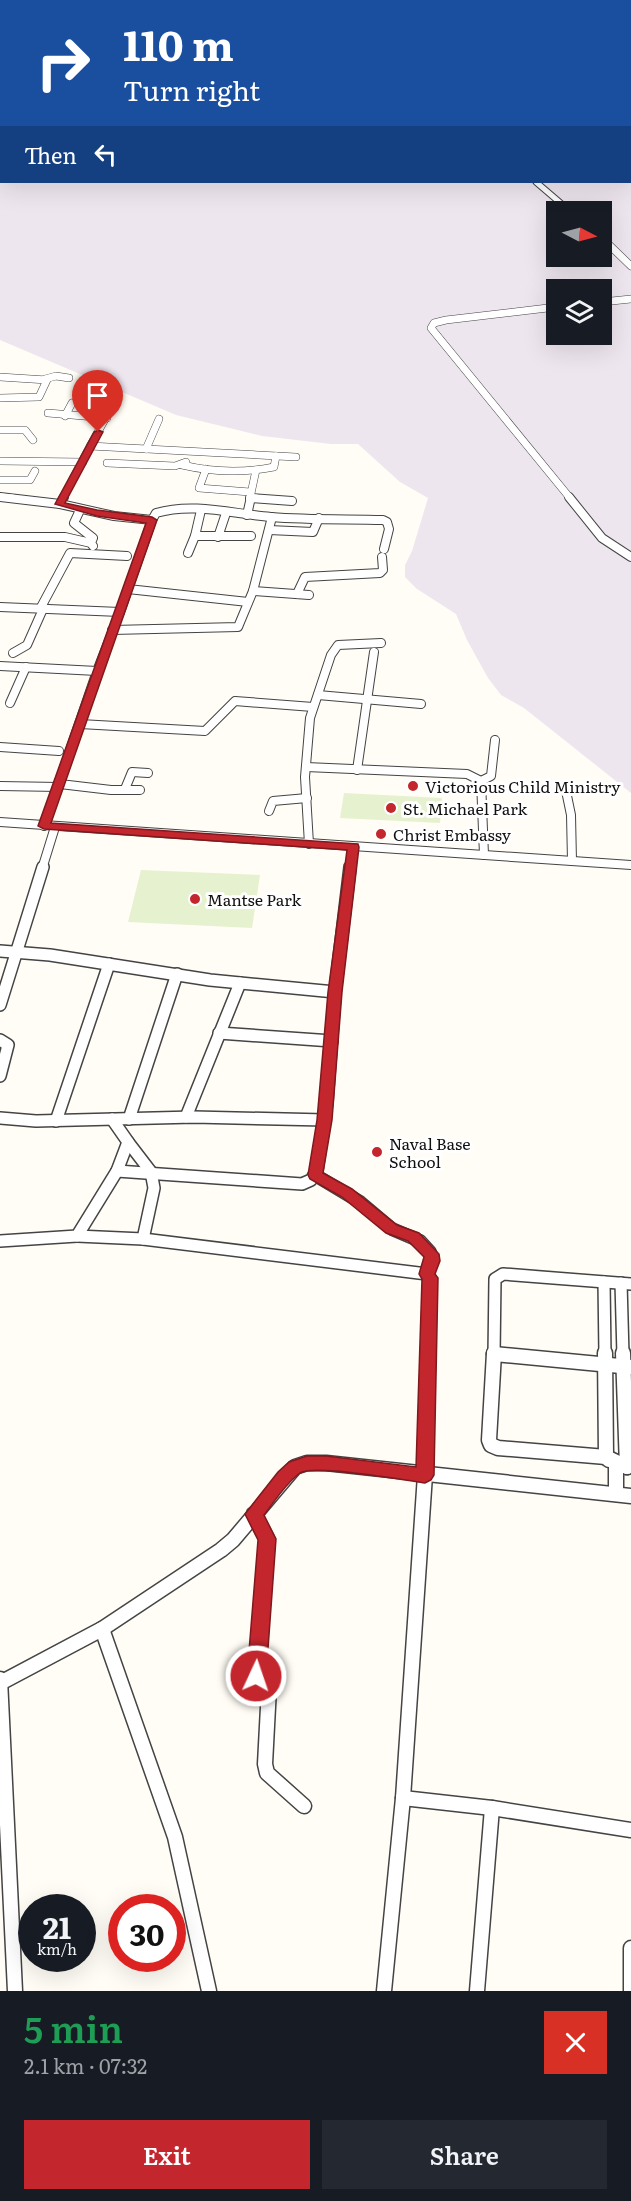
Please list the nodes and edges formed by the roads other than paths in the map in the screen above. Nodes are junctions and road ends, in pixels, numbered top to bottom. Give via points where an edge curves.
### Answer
1 (537, 183) edge
2 (558, 201) edge
3 (612, 248) edge
4 (631, 266) edge
5 (631, 299) edge
6 (612, 301) edge
7 (546, 308) edge
8 (0, 377) edge
9 (69, 378) dead end
10 (45, 379) junction
11 (0, 398) edge
12 (72, 403) dead end
13 (113, 405) dead end
14 (48, 414) dead end
15 (65, 416) junction
16 (107, 418) junction
17 (159, 419) dead end
18 (0, 430) edge
19 (33, 440) dead end
20 (90, 446) junction
21 (146, 449) junction
22 (191, 451) junction
23 (276, 456) junction
24 (296, 457) dead end
25 (0, 461) edge
26 (83, 462) junction
27 (107, 463) dead end
28 (182, 465) junction
29 (206, 469) junction
30 (256, 470) junction
31 (35, 471) dead end
32 (0, 480) edge
33 (250, 495) junction
34 (0, 497) edge
35 (292, 501) dead end
36 (60, 504) junction
37 (80, 510) junction
38 (143, 510) dead end
39 (201, 510) junction
40 (226, 513) junction
41 (247, 515) junction
42 (114, 516) junction
43 (272, 517) junction
44 (319, 518) junction
45 (152, 520) junction
46 (269, 530) junction
47 (195, 536) junction
48 (251, 536) dead end
49 (0, 537) edge
50 (218, 537) junction
51 (90, 543) junction
52 (188, 554) dead end
53 (108, 555) junction
54 (127, 556) dead end
55 (631, 557) edge
56 (128, 589) junction
57 (253, 591) junction
58 (297, 594) junction
59 (309, 595) dead end
60 (248, 602) junction
61 (0, 607) edge
62 (41, 609) junction
63 (120, 612) junction
64 (112, 630) junction
65 (381, 643) dead end
66 (374, 652) dead end
67 (13, 653) dead end
68 (0, 666) edge
69 (26, 667) junction
70 (97, 671) junction
71 (318, 695) junction
72 (368, 699) junction
73 (10, 703) dead end
74 (421, 704) dead end
75 (313, 706) junction
76 (80, 724) junction
77 (495, 740) dead end
78 (0, 747) edge
79 (59, 751) dead end
80 (306, 767) junction
81 (357, 770) junction
82 (148, 773) dead end
83 (481, 781) junction
84 (60, 785) junction
85 (0, 786) edge
86 (565, 786) dead end
87 (125, 789) junction
88 (140, 790) dead end
89 (307, 798) junction
90 (269, 811) dead end
91 (0, 822) edge
92 (50, 826) junction
93 (309, 844) junction
94 (353, 847) junction
95 (484, 855) junction
96 (572, 861) junction
97 (631, 865) edge
98 (0, 951) edge
99 (17, 952) junction
100 (109, 964) junction
101 (177, 974) junction
102 (240, 983) junction
103 (335, 992) junction
104 (0, 1005) edge
105 (219, 1033) junction
106 (0, 1040) edge
107 (332, 1041) junction
108 (0, 1076) edge
109 (186, 1117) junction
110 (0, 1118) edge
111 (112, 1119) junction
112 (129, 1119) junction
113 (325, 1120) junction
114 (56, 1121) junction
115 (128, 1142) junction
116 (117, 1171) junction
117 (151, 1172) junction
118 (315, 1175) junction
119 (77, 1236) junction
120 (143, 1239) junction
121 (0, 1241) edge
122 (427, 1274) junction
123 (604, 1282) junction
124 (626, 1283) edge
125 (494, 1354) junction
126 (605, 1365) junction
127 (627, 1367) edge
128 (620, 1465) edge
129 (425, 1475) junction
130 (616, 1494) junction
131 (631, 1496) edge
132 (254, 1514) junction
133 (102, 1629) junction
134 (1, 1681) edge
135 (404, 1798) junction
136 (304, 1806) dead end
137 (492, 1808) junction
138 (631, 1830) edge
139 (631, 1948) edge
140 (15, 1991) edge
141 (209, 1991) edge
142 (384, 1991) edge
143 (477, 1991) edge
144 (631, 1991) edge

1 - 2 street
3 - 4 street
5 - 6 street
7 - 55 street via 446,320 431,328 602,538
8 - 10 street
9 - 10 street
10 - 11 street via 39,397
12 - 15 street
13 - 16 street
14 - 15 street
15 - 16 street
16 - 20 street
17 - 21 street
18 - 19 street via 25,430
20 - 21 street
20 - 26 street
21 - 22 street
22 - 23 street
22 - 28 street
23 - 24 street
23 - 30 street via 274,467
25 - 26 street
26 - 36 street
27 - 28 street
28 - 29 street
29 - 30 street
29 - 33 street via 200,488
30 - 33 street
31 - 32 street via 30,480
33 - 35 street
33 - 41 street
34 - 36 street
36 - 37 street
37 - 42 street
37 - 51 street via 74,524 93,537
38 - 42 street
39 - 40 street
39 - 45 street via 165,510 156,513
39 - 47 street
40 - 41 street
40 - 50 street
41 - 43 street
42 - 45 street
43 - 44 street
43 - 46 street
44 - 46 street via 313,532
44 - 58 street via 387,522 383,570 305,577
45 - 56 street
46 - 57 street
47 - 50 street
47 - 52 street
48 - 50 street
49 - 51 street via 65,537
51 - 53 street
53 - 54 street
53 - 62 street via 70,553
56 - 60 street
56 - 63 street
57 - 58 street
57 - 60 street
58 - 59 street
60 - 64 street via 242,623 233,629
61 - 62 street
62 - 63 street
62 - 67 street via 27,645
63 - 64 street
64 - 70 street
65 - 71 street via 338,645
66 - 72 street
68 - 69 street
69 - 70 street
69 - 73 street
70 - 76 street
71 - 72 street
71 - 75 street
72 - 74 street
72 - 81 street
75 - 76 street via 235,701 205,731
75 - 80 street
76 - 84 street
77 - 83 street via 491,776
78 - 79 street
80 - 81 street
80 - 89 street
81 - 83 street via 467,774
82 - 87 street via 132,772
83 - 95 street
84 - 85 street
84 - 87 street
84 - 92 street
86 - 96 street via 571,815
87 - 88 street
89 - 90 street via 273,801
89 - 93 street
91 - 92 street
92 - 93 street
92 - 99 street
93 - 94 street
94 - 95 street
94 - 103 street
95 - 96 street
96 - 97 street
98 - 99 street
99 - 100 street
99 - 104 street
100 - 101 street
100 - 114 street
101 - 102 street
101 - 112 street
102 - 103 street
102 - 105 street
103 - 107 street
105 - 107 street
105 - 109 street
106 - 108 street via 8,1045
107 - 113 street
109 - 112 street
109 - 113 street
110 - 114 street
111 - 112 street
111 - 114 street
111 - 115 street
113 - 118 street
115 - 116 street
115 - 117 street
116 - 117 street
116 - 119 street
117 - 118 street via 302,1184
117 - 120 street via 154,1188
118 - 122 street via 347,1193 392,1229 422,1244 431,1254
119 - 120 street
119 - 121 street
120 - 122 street
122 - 129 street via 430,1278
123 - 124 street
123 - 125 street via 498,1275
123 - 126 street
124 - 127 street
125 - 126 street
125 - 128 street via 491,1445
126 - 127 street
126 - 128 street
127 - 128 street
128 - 130 street
129 - 130 street
129 - 132 street via 307,1463 284,1477
129 - 135 street
130 - 131 street
132 - 133 street via 221,1550
132 - 136 street via 267,1539 256,1674 269,1688 265,1764 271,1778
133 - 134 street
133 - 141 street via 175,1837
134 - 140 street
135 - 137 street
135 - 142 street
137 - 138 street
137 - 143 street
139 - 144 street

